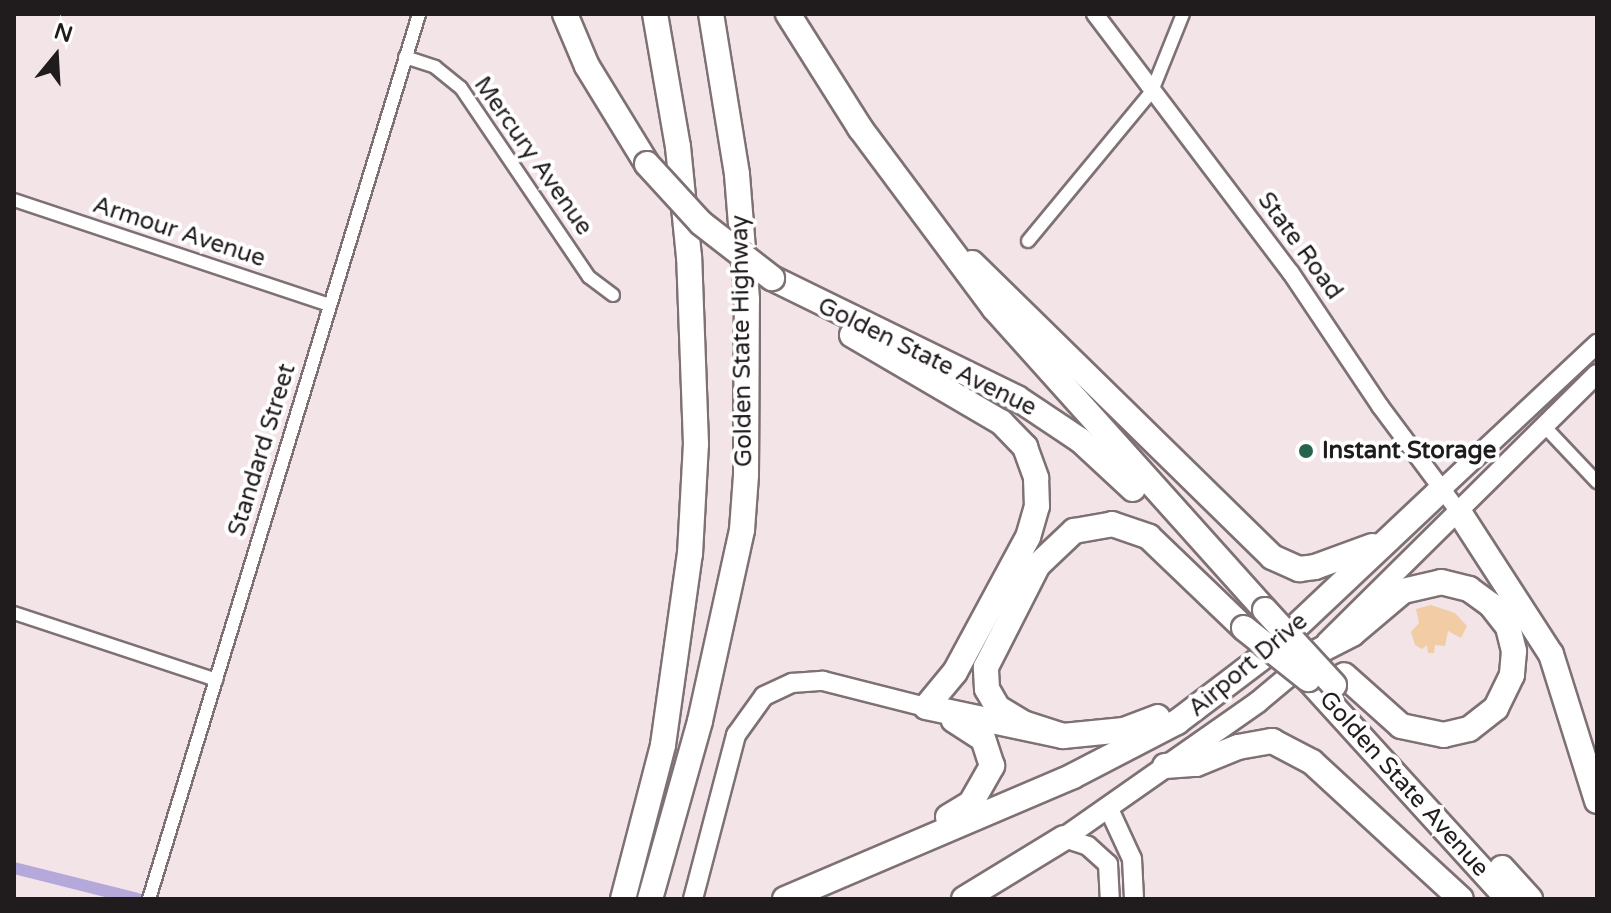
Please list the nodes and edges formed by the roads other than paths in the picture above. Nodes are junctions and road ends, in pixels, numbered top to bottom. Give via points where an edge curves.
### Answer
1 (419, 14) edge
2 (565, 14) edge
3 (655, 14) edge
4 (711, 14) edge
5 (788, 14) edge
6 (1095, 14) edge
7 (1183, 14) edge
8 (405, 57) junction
9 (1152, 91) junction
10 (14, 200) edge
11 (928, 224) junction
12 (1028, 241) dead end
13 (771, 279) junction
14 (613, 295) dead end
15 (329, 305) junction
16 (1597, 344) edge
17 (1597, 374) edge
18 (1545, 427) junction
19 (1597, 482) edge
20 (1441, 490) junction
21 (1459, 512) junction
22 (1386, 540) junction
23 (14, 613) edge
24 (1259, 619) junction
25 (1313, 654) junction
26 (216, 680) junction
27 (1230, 684) junction
28 (1327, 684) junction
29 (926, 707) junction
30 (1063, 736) junction
31 (1165, 766) junction
32 (1597, 801) edge
33 (1108, 807) junction
34 (1064, 838) junction
35 (853, 869) junction
36 (149, 899) edge
37 (623, 899) edge
38 (650, 899) edge
39 (693, 899) edge
40 (785, 899) edge
41 (964, 899) edge
42 (1110, 899) edge
43 (1134, 899) edge
44 (1461, 899) edge
45 (1508, 899) edge
46 (1530, 899) edge

1 - 8 street, Standard Street
2 - 13 highway, bridge via 587,66 647,164 683,206
3 - 37 highway, Golden State Highway via 678,147 689,257 696,444 690,554 663,745
4 - 38 highway, Golden State Highway via 737,174 747,299 746,475 742,530 700,721
5 - 11 highway, Golden State Avenue
6 - 9 street, State Road
7 - 9 street
8 - 14 street, Mercury Avenue via 435,67 461,88 589,277
8 - 15 street, Standard Street
9 - 12 street
9 - 20 street, State Road via 1291,273
10 - 15 street, Armour Avenue
11 - 22 highway via 1001,288 1272,557 1299,569 1315,567
11 - 24 highway, Golden State Avenue
13 - 24 highway, Golden State Avenue via 993,385 1059,425 1136,492
13 - 29 highway via 813,313 1001,422 1033,464 1038,490 1032,528 955,672
15 - 26 street, Standard Street
16 - 20 main road, Airport Drive
17 - 18 main road, Airport Drive
18 - 19 street
18 - 21 main road, Airport Drive
20 - 21 street, State Road
20 - 22 highway, Airport Drive
21 - 25 main road, Airport Drive
21 - 32 highway via 1551,654
22 - 27 highway, Airport Drive
23 - 26 street
24 - 28 highway, Golden State Avenue, bridge
24 - 30 highway via 1149,537 1112,524 1074,531 1038,565 986,667 987,689 998,708 1015,720
25 - 28 highway via 1352,634 1403,591 1441,582 1469,589 1491,605 1508,627 1514,651 1512,675 1496,708 1469,729 1444,735 1401,726
25 - 31 main road, Airport Drive via 1276,689
26 - 36 street, Standard Street
27 - 30 highway via 1124,730
27 - 35 highway, Airport Drive via 1177,722 1073,776
28 - 45 highway, Golden State Avenue
28 - 46 highway, Golden State Avenue
29 - 30 highway
29 - 35 highway via 983,739 993,756 989,777 963,810
29 - 39 main road via 823,681 792,683 764,696 736,735
31 - 33 main road, Airport Drive
31 - 44 highway via 1196,764 1238,747 1272,741 1312,762
33 - 34 main road, Airport Drive
33 - 43 main road via 1134,866
34 - 41 highway, Airport Drive
34 - 42 main road via 1088,846 1108,864
35 - 40 highway, Airport Drive

